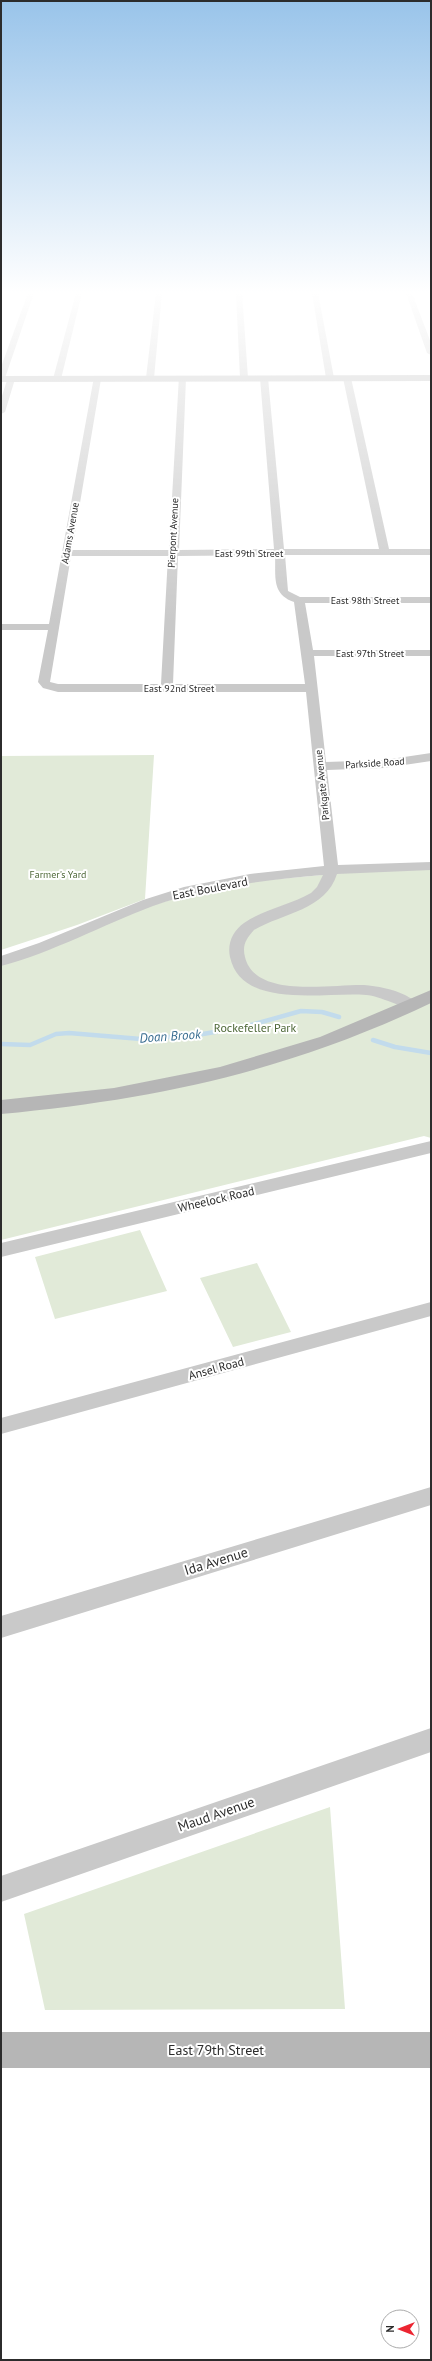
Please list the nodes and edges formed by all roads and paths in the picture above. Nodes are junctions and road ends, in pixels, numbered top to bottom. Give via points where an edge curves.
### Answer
1 (93, 403) edge
2 (181, 403) edge
3 (266, 403) edge
4 (352, 403) edge
5 (385, 552) junction
6 (431, 552) edge
7 (67, 553) junction
8 (172, 553) junction
9 (279, 553) junction
10 (299, 600) junction
11 (431, 600) edge
12 (1, 627) edge
13 (53, 627) junction
14 (308, 653) junction
15 (431, 653) edge
16 (47, 686) joint
17 (167, 688) junction
18 (312, 688) junction
19 (431, 757) edge
20 (320, 766) junction
21 (431, 866) edge
22 (331, 870) junction
23 (1, 961) edge
24 (431, 996) edge
25 (412, 1005) junction
26 (1, 1107) edge
27 (431, 1147) edge
28 (1, 1250) edge
29 (431, 1309) edge
30 (1, 1426) edge
31 (431, 1496) edge
32 (1, 1627) edge
33 (431, 1740) edge
34 (1, 1889) edge
35 (1, 2050) edge
36 (431, 2050) edge

1 - 7 street, Adams Avenue
2 - 8 street, Pierpont Avenue
3 - 9 street
4 - 5 street
5 - 6 street, East 99th Street
5 - 9 street, East 99th Street
7 - 8 street, East 99th Street
7 - 13 street, Adams Avenue
8 - 9 street, East 99th Street
8 - 17 street, Pierpont Avenue
9 - 10 street via 283,591
10 - 11 street, East 98th Street
10 - 14 street, Parkgate Avenue
12 - 13 street
13 - 16 street, Adams Avenue via 44,682
14 - 15 street, East 97th Street
14 - 18 street, Parkgate Avenue
16 - 17 street, East 92nd Street
17 - 18 street, East 92nd Street
18 - 20 street, Parkgate Avenue
19 - 20 street, Parkside Road via 384,764
20 - 22 street, Parkgate Avenue
21 - 22 street, East Boulevard
22 - 23 street, East Boulevard via 237,881 170,896 50,945
22 - 25 street, Parkgate Avenue via 326,886 315,897 260,919 246,930 236,950 242,970 253,980 280,989 376,990 390,993
24 - 25 main road
25 - 26 main road via 348,1035 273,1060 178,1084 81,1100
27 - 28 street, Wheelock Road
29 - 30 street, Ansel Road
31 - 32 street, Ida Avenue
33 - 34 street, Maud Avenue
35 - 36 main road, East 79th Street

